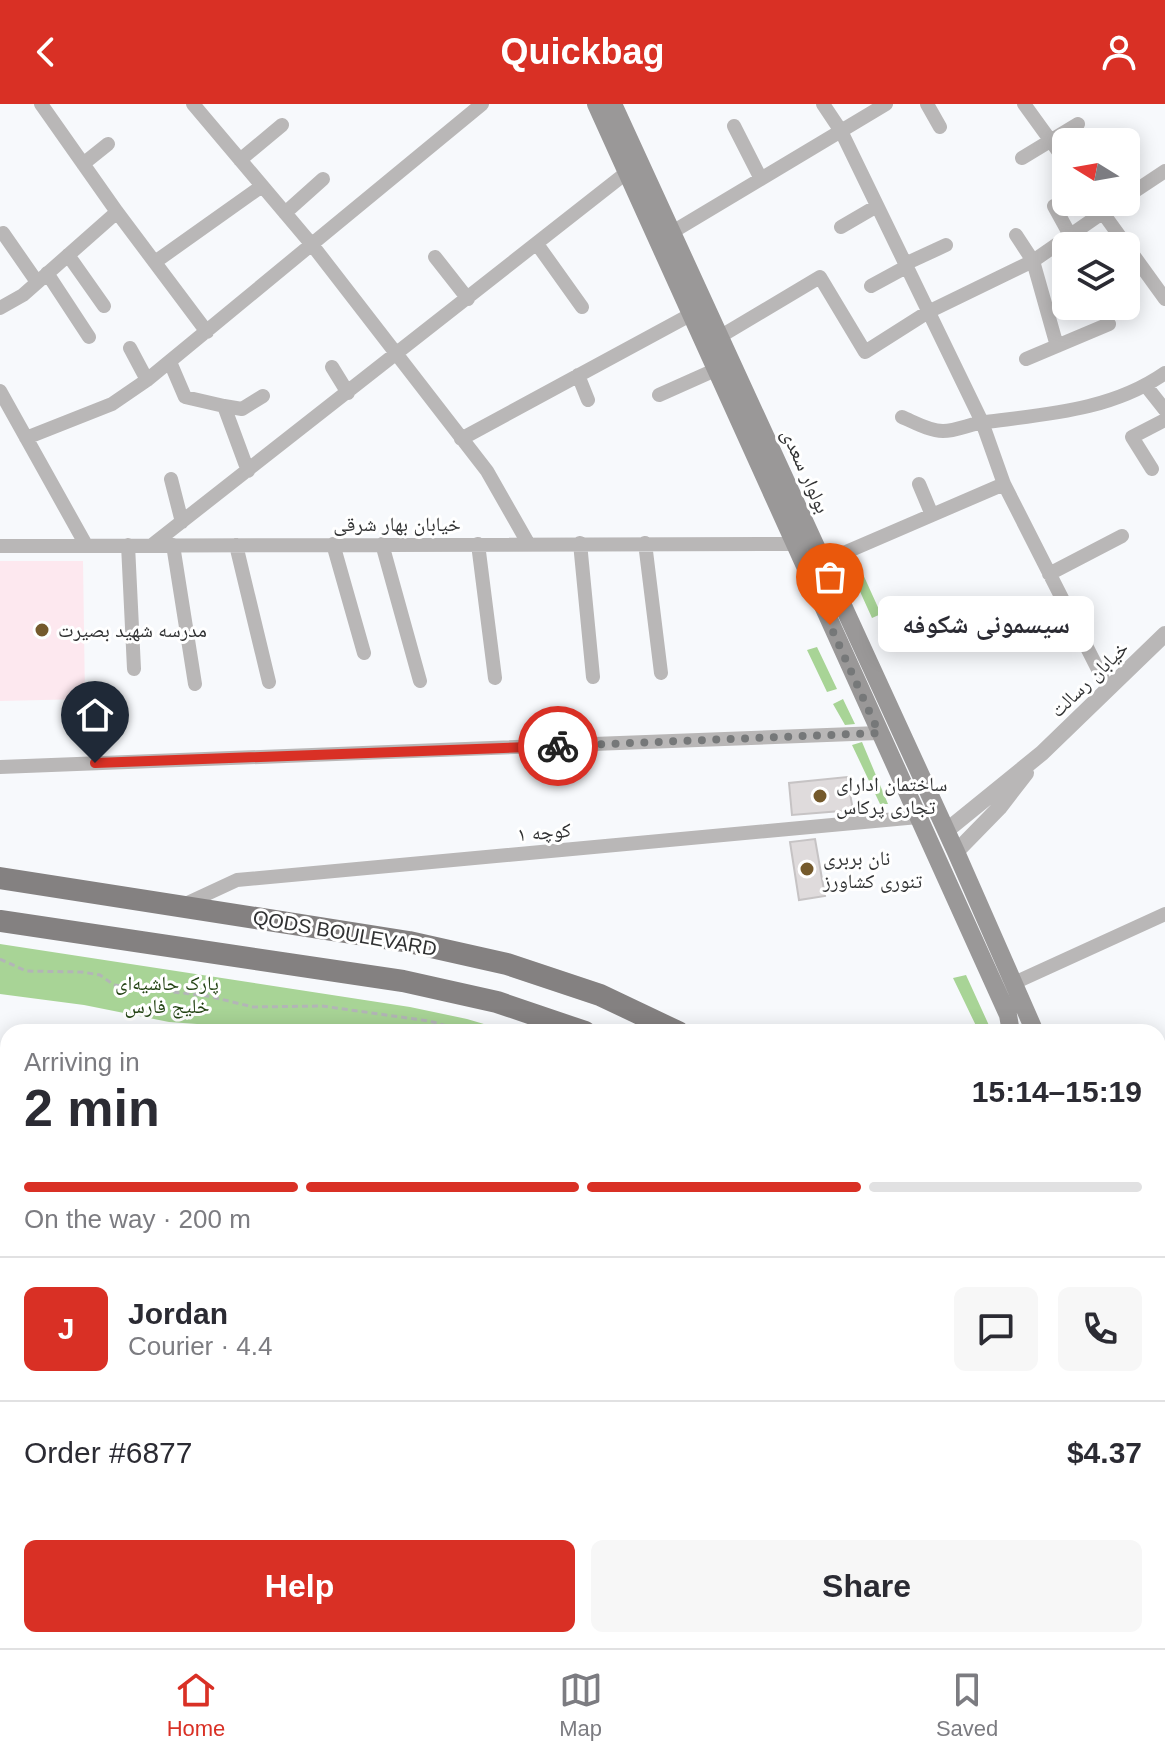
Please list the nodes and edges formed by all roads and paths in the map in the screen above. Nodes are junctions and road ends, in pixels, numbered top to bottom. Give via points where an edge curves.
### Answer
1 (41, 104) edge
2 (193, 104) edge
3 (482, 104) edge
4 (596, 104) edge
5 (613, 104) edge
6 (823, 104) edge
7 (886, 104) edge
8 (927, 104) edge
9 (1024, 104) edge
10 (1078, 124) dead end
11 (282, 125) dead end
12 (734, 126) dead end
13 (940, 127) dead end
14 (1072, 128) edge
15 (841, 131) junction
16 (1052, 142) joint
17 (108, 144) dead end
18 (1022, 158) dead end
19 (240, 160) junction
20 (83, 164) junction
21 (1165, 171) edge
22 (626, 173) junction
23 (323, 179) dead end
24 (761, 179) junction
25 (262, 186) junction
26 (1140, 188) edge
27 (877, 206) junction
28 (117, 212) junction
29 (285, 213) junction
30 (1090, 216) edge
31 (1106, 216) edge
32 (841, 227) dead end
33 (674, 231) junction
34 (1073, 232) edge
35 (3, 233) dead end
36 (1016, 235) dead end
37 (537, 244) junction
38 (946, 245) dead end
39 (313, 246) junction
40 (1052, 248) edge
41 (68, 255) junction
42 (435, 257) dead end
43 (1033, 261) junction
44 (155, 262) junction
45 (905, 265) junction
46 (42, 278) junction
47 (871, 286) dead end
48 (1165, 298) edge
49 (468, 299) junction
50 (104, 306) dead end
51 (582, 307) dead end
52 (0, 308) edge
53 (928, 312) junction
54 (690, 315) junction
55 (1109, 324) dead end
56 (207, 332) junction
57 (721, 336) junction
58 (89, 337) dead end
59 (1057, 346) junction
60 (130, 348) dead end
61 (396, 356) junction
62 (1026, 359) dead end
63 (170, 362) junction
64 (332, 367) dead end
65 (715, 370) junction
66 (1165, 373) edge
67 (578, 375) junction
68 (147, 380) junction
69 (1146, 386) junction
70 (0, 391) edge
71 (348, 393) junction
72 (659, 395) dead end
73 (263, 396) dead end
74 (588, 400) dead end
75 (224, 406) junction
76 (1165, 410) edge
77 (5, 412) edge
78 (902, 417) dead end
79 (1165, 420) edge
80 (982, 422) junction
81 (26, 438) junction
82 (461, 439) junction
83 (1152, 469) dead end
84 (248, 471) junction
85 (171, 479) dead end
86 (919, 484) dead end
87 (1004, 484) junction
88 (932, 515) junction
89 (182, 522) junction
90 (1122, 536) dead end
91 (528, 543) junction
92 (580, 543) junction
93 (645, 543) junction
94 (333, 544) junction
95 (382, 544) junction
96 (478, 544) junction
97 (793, 544) junction
98 (86, 545) junction
99 (128, 545) junction
100 (152, 545) junction
101 (173, 545) junction
102 (236, 545) junction
103 (0, 546) edge
104 (823, 562) junction
105 (1049, 574) junction
106 (1067, 612) junction
107 (1165, 634) edge
108 (997, 643) dead end
109 (364, 653) dead end
110 (134, 669) dead end
111 (661, 673) dead end
112 (593, 677) dead end
113 (495, 678) dead end
114 (420, 681) dead end
115 (269, 682) dead end
116 (195, 684) dead end
117 (1108, 689) junction
118 (879, 733) junction
119 (1042, 753) junction
120 (0, 767) edge
121 (918, 817) junction
122 (946, 831) junction
123 (956, 852) junction
124 (0, 878) edge
125 (180, 906) junction
126 (1165, 914) edge
127 (0, 921) edge
128 (0, 959) edge
129 (1014, 983) junction
130 (440, 1024) edge
131 (562, 1024) edge
132 (661, 1024) edge
133 (1010, 1024) edge
134 (1032, 1024) edge

1 - 20 street
2 - 19 street
3 - 39 street
4 - 22 main road, بولوار سعدی
5 - 33 main road, بولوار سعدی
6 - 15 street
7 - 15 street
8 - 13 street
9 - 16 street
10 - 14 street
11 - 19 street
12 - 24 street
15 - 24 street
15 - 27 street
16 - 18 street
17 - 20 street
19 - 25 street
20 - 28 street
21 - 26 street
22 - 37 street
22 - 54 main road, بولوار سعدی
23 - 29 street
24 - 33 street
25 - 29 street
25 - 44 street
27 - 32 street
27 - 45 street
28 - 41 street
28 - 44 street
29 - 39 street
30 - 34 street
31 - 48 street
33 - 57 main road, بولوار سعدی
35 - 46 street
36 - 43 street
37 - 49 street
37 - 51 street
38 - 45 street
39 - 56 street
39 - 61 street
40 - 43 street
41 - 46 street
41 - 50 street
42 - 49 street
43 - 53 street
43 - 59 street
44 - 56 street
45 - 47 street
45 - 53 street
46 - 52 street
46 - 58 street
49 - 61 street
53 - 57 street via 865,352 820,277
53 - 80 street
54 - 65 main road, بولوار سعدی
54 - 67 street
55 - 59 street
56 - 63 street
57 - 104 main road, بولوار سعدی
59 - 62 street
60 - 68 street
61 - 71 street
61 - 82 street
63 - 68 street
63 - 75 street via 185,397
64 - 71 street
65 - 72 street
65 - 97 main road, بولوار سعدی
66 - 69 street
67 - 74 street
67 - 82 street
68 - 81 street via 112,404
69 - 76 street
69 - 80 street via 1058,414
70 - 77 street
71 - 84 street
73 - 75 street via 242,409
75 - 84 street
77 - 81 street
78 - 80 street via 943,431
79 - 83 street via 1132,437
80 - 87 street
81 - 98 street
82 - 91 street via 487,471
84 - 89 street
85 - 89 street
86 - 88 street
87 - 88 street
87 - 105 street
88 - 104 street
89 - 100 street
90 - 105 street
91 - 92 street, خیابان بهار شرقی
91 - 96 street, خیابان بهار شرقی
92 - 93 street, خیابان بهار شرقی
92 - 112 street
93 - 97 street, خیابان بهار شرقی
93 - 111 street
94 - 95 street, خیابان بهار شرقی
94 - 102 street, خیابان بهار شرقی
94 - 109 street
95 - 96 street, خیابان بهار شرقی
95 - 114 street
96 - 113 street
97 - 118 main road, بولوار سعدی
98 - 99 street, خیابان بهار شرقی
98 - 103 street, خیابان بهار شرقی
99 - 100 street, خیابان بهار شرقی
99 - 110 street
100 - 101 street, خیابان بهار شرقی
101 - 102 street, خیابان بهار شرقی
101 - 116 street
102 - 115 street
104 - 122 main road, بولوار سعدی
105 - 106 street
106 - 108 street
106 - 117 street
107 - 117 street, خیابان رسالت
117 - 119 street, خیابان رسالت
118 - 120 street
118 - 121 main road, بولوار سعدی
119 - 122 street
119 - 123 street
121 - 125 street, کوچه ۱ via 237,880
121 - 133 main road, بولوار سعدی
122 - 123 main road, بولوار سعدی
123 - 129 main road, بولوار سعدی
124 - 125 main road, QODS BOULEVARD
125 - 132 main road, QODS BOULEVARD via 409,942 507,964 600,995
126 - 129 street
127 - 131 main road, QODS BOULEVARD via 403,981 497,1002
128 - 130 path via 26,971 82,972 114,985 253,1007 322,1006
129 - 134 main road, بولوار سعدی

